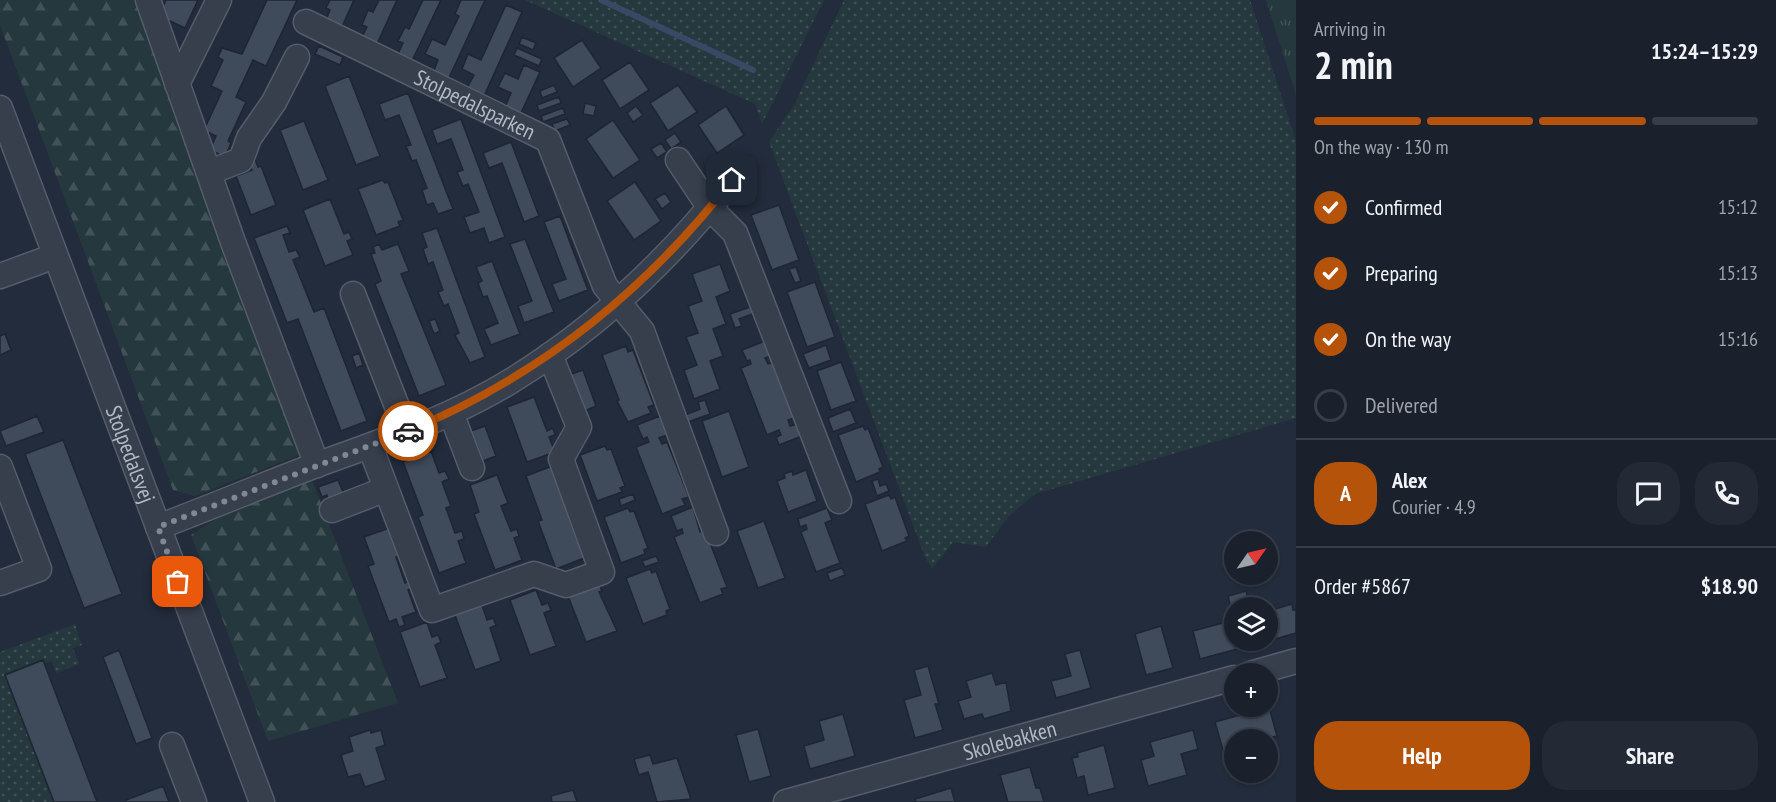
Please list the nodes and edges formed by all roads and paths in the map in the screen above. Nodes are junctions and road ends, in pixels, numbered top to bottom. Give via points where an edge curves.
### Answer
1 (148, 0) edge
2 (219, 0) edge
3 (306, 22) dead end
4 (297, 57) dead end
5 (177, 84) junction
6 (0, 108) edge
7 (678, 160) dead end
8 (210, 172) junction
9 (732, 180) dead end
10 (710, 208) junction
11 (55, 256) junction
12 (0, 276) edge
13 (353, 294) dead end
14 (619, 303) junction
15 (550, 355) junction
16 (451, 413) junction
17 (407, 432) junction
18 (370, 446) junction
19 (317, 465) junction
20 (0, 467) edge
21 (472, 468) dead end
22 (386, 489) junction
23 (839, 501) dead end
24 (332, 510) dead end
25 (158, 527) junction
26 (716, 533) dead end
27 (0, 583) edge
28 (1296, 661) edge
29 (1278, 666) edge
30 (1224, 681) edge
31 (172, 745) dead end
32 (194, 802) edge
33 (262, 802) edge
34 (786, 802) edge

1 - 5 street
2 - 5 street
3 - 14 street, Stolpedalsparken via 548,140 605,286
4 - 8 street via 274,102 249,138 241,160
5 - 8 street
6 - 11 street, Stolpedalsvej
7 - 10 street
8 - 19 street
9 - 10 street
10 - 14 street
10 - 23 street via 735,233
11 - 12 street
11 - 25 street, Stolpedalsvej
13 - 17 street
14 - 15 street
14 - 26 street, Stolpedalsparken via 642,331
15 - 16 street via 510,382
15 - 22 street via 579,427 561,459 602,572 566,585 534,574 432,610
16 - 17 street
16 - 21 street
17 - 18 street
18 - 19 street
18 - 22 street
19 - 25 street
20 - 27 street via 39,569
22 - 24 street
25 - 33 street, Stolpedalsvej
28 - 29 street
30 - 34 street, Skolebakken
31 - 32 street

